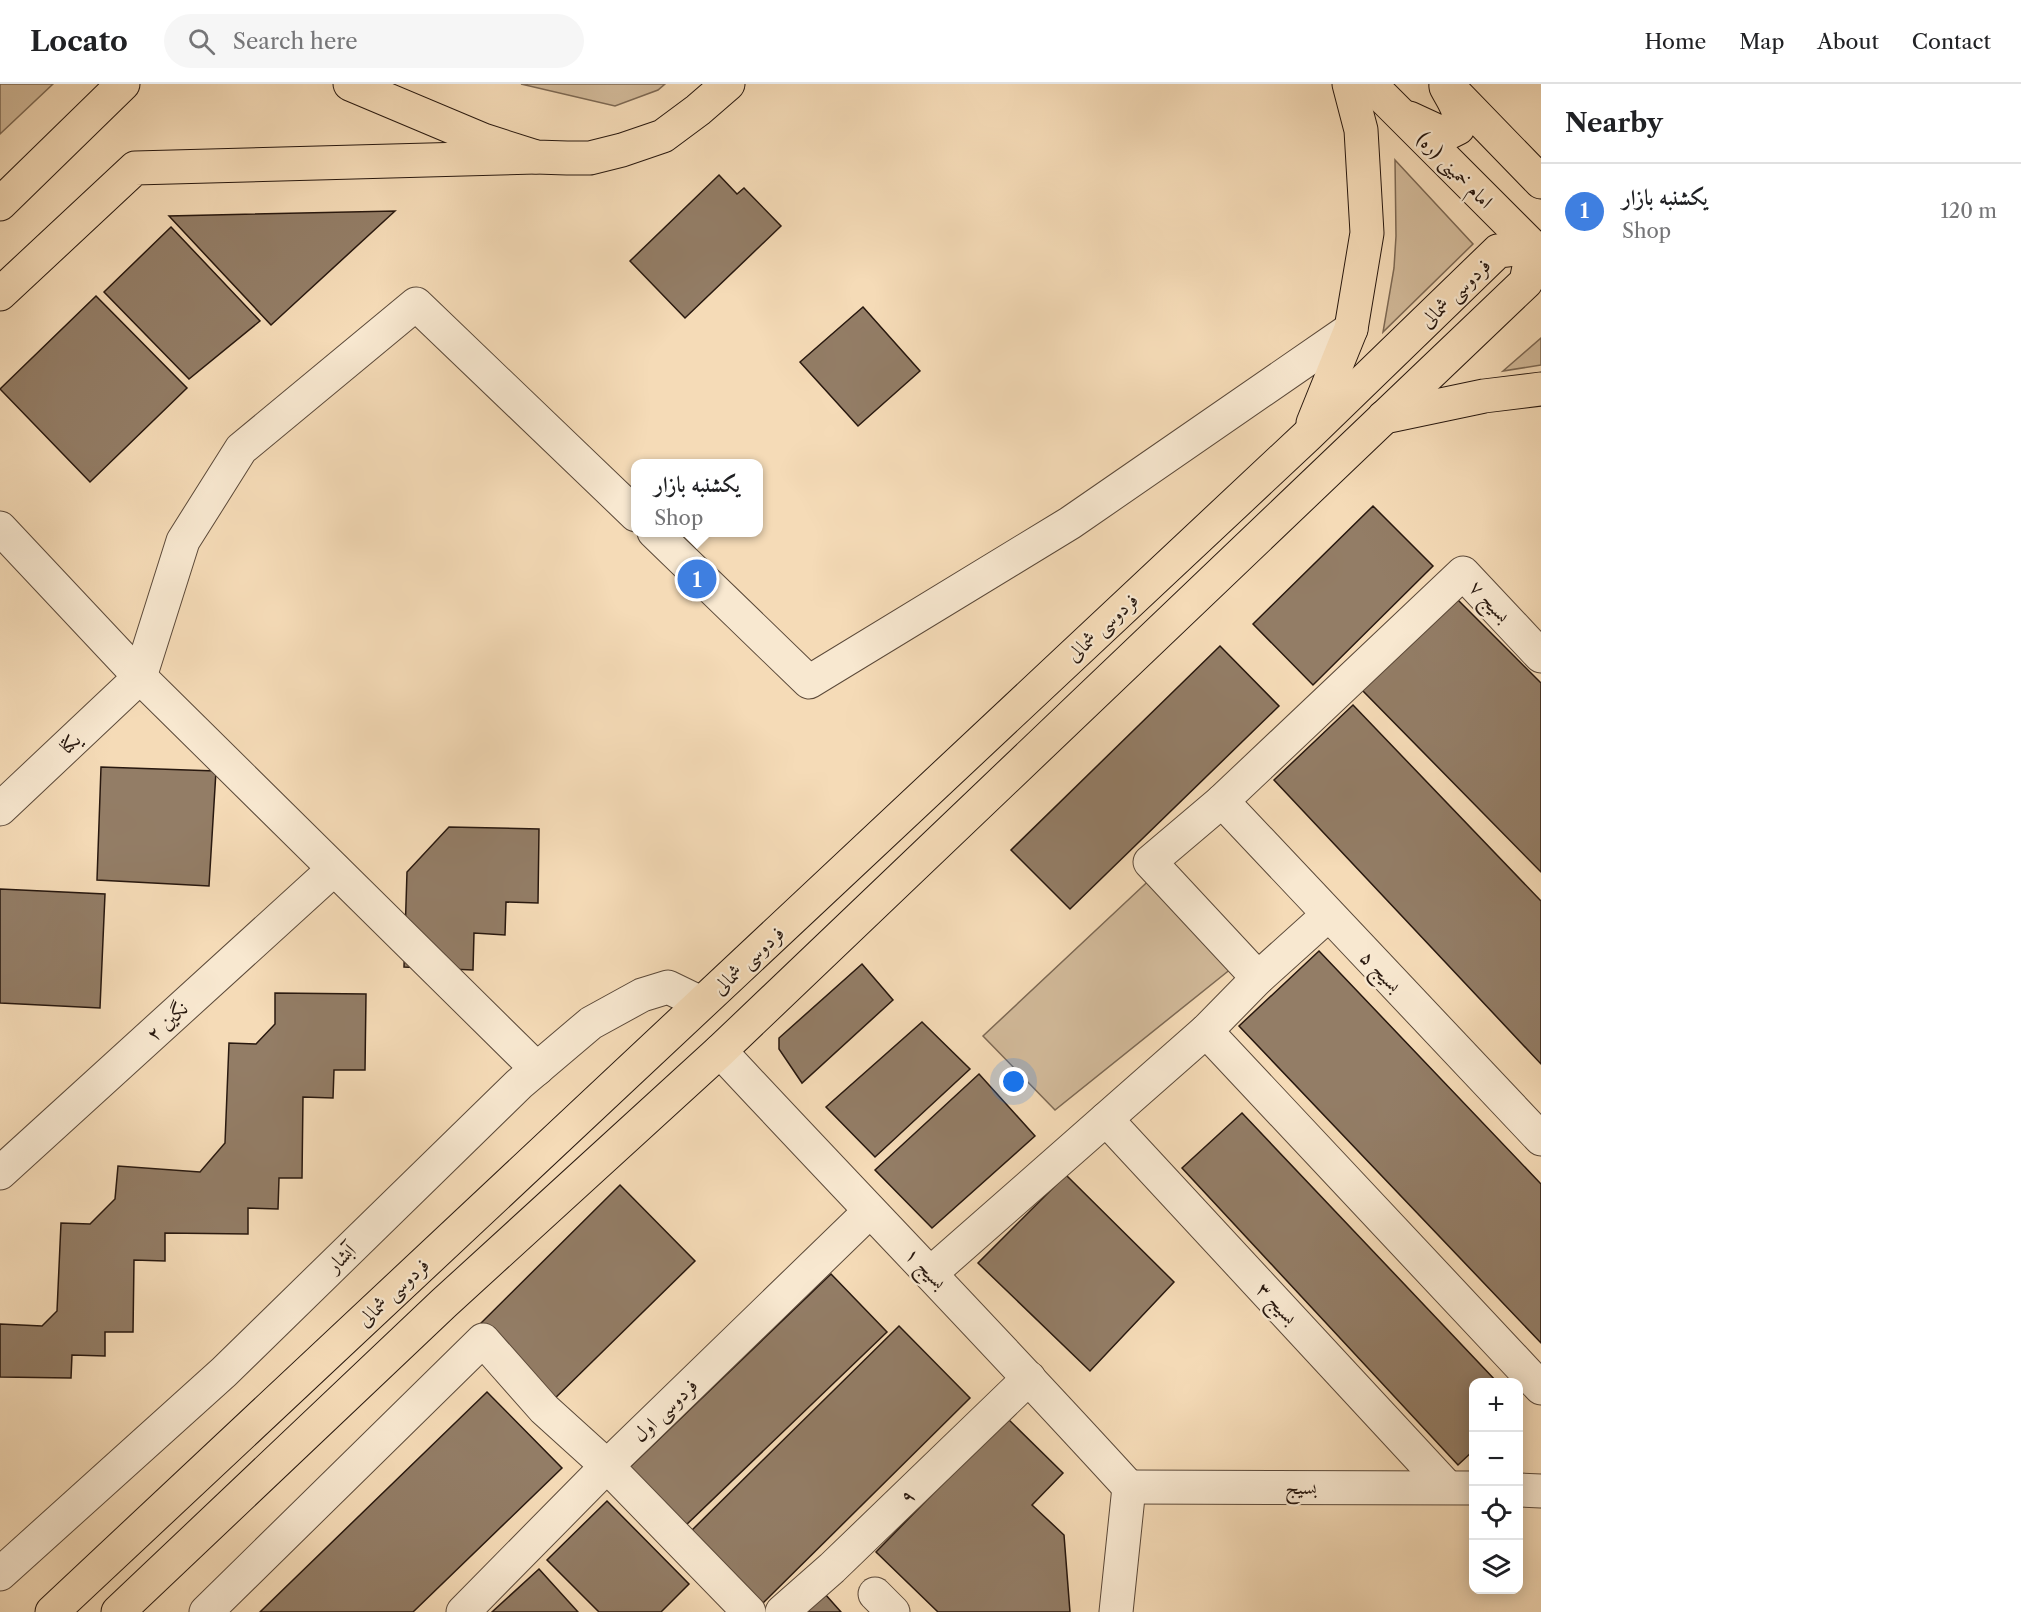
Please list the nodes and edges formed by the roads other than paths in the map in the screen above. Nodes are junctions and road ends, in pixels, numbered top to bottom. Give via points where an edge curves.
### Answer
1 (123, 84) edge
2 (350, 84) edge
3 (728, 84) edge
4 (1349, 84) edge
5 (1370, 84) edge
6 (1445, 84) edge
7 (1397, 112) junction
8 (536, 157) junction
9 (1541, 182) edge
10 (0, 204) edge
11 (1538, 247) edge
12 (0, 294) edge
13 (1351, 328) junction
14 (1541, 389) edge
15 (1384, 417) junction
16 (1308, 435) junction
17 (631, 510) edge
18 (0, 528) edge
19 (659, 537) edge
20 (1541, 656) edge
21 (140, 677) junction
22 (1222, 801) junction
23 (0, 808) edge
24 (334, 869) junction
25 (1328, 915) junction
26 (1258, 978) junction
27 (701, 1004) junction
28 (1206, 1031) junction
29 (720, 1051) junction
30 (537, 1069) junction
31 (1106, 1119) junction
32 (1541, 1139) edge
33 (0, 1173) edge
34 (870, 1211) junction
35 (931, 1273) junction
36 (1029, 1378) junction
37 (1541, 1389) edge
38 (607, 1466) junction
39 (1129, 1487) junction
40 (1460, 1488) edge
41 (1523, 1490) edge
42 (1541, 1491) edge
43 (0, 1574) edge
44 (52, 1612) edge
45 (118, 1612) edge
46 (206, 1612) edge
47 (463, 1612) edge
48 (749, 1612) edge
49 (782, 1612) edge
50 (1116, 1612) edge

1 - 10 main road
2 - 8 main road via 483,140
3 - 8 main road via 663,136 590,158
4 - 13 main road via 1361,130 1368,233
5 - 7 main road, امام خمینی (ره)
6 - 7 main road via 1458,106 1458,128 1448,133 1435,130
6 - 9 main road
7 - 11 main road, امام خمینی (ره)
8 - 12 main road via 135,168
11 - 15 main road, فردوسی شمالی via 1527,282
11 - 16 main road, فردوسی شمالی via 1498,251
13 - 16 main road
13 - 19 street via 1070,523 809,682
14 - 15 main road via 1484,396
15 - 29 main road, فردوسی شمالی
16 - 27 main road, فردوسی شمالی
17 - 21 street via 416,304 241,449 183,541
18 - 21 street
20 - 22 street, بسیج ۷ via 1463,573
21 - 23 street, یکتا
21 - 24 street
22 - 25 street, بسیج ۵
22 - 26 street via 1150,862
24 - 30 street
24 - 33 street, نگین ۲
25 - 26 street
25 - 32 street, بسیج ۵
26 - 28 street
27 - 30 street, آبشار via 668,987 642,995 591,1023
27 - 44 main road, فردوسی شمالی
28 - 31 street
28 - 37 street
29 - 34 street, بسیج ۱
29 - 45 main road, فردوسی شمالی via 444,1303
30 - 43 street, آبشار via 224,1372
31 - 35 street
31 - 40 street, بسیج ۳
34 - 35 street, بسیج ۱
34 - 38 street, فردوسی اول
35 - 36 street, بسیج ۱
36 - 39 street, بسیج ۱
36 - 49 street, ۹
38 - 46 street via 544,1409 483,1340
38 - 47 street, فردوسی اول
38 - 48 street
39 - 40 street, بسیج
39 - 50 street
41 - 42 street

